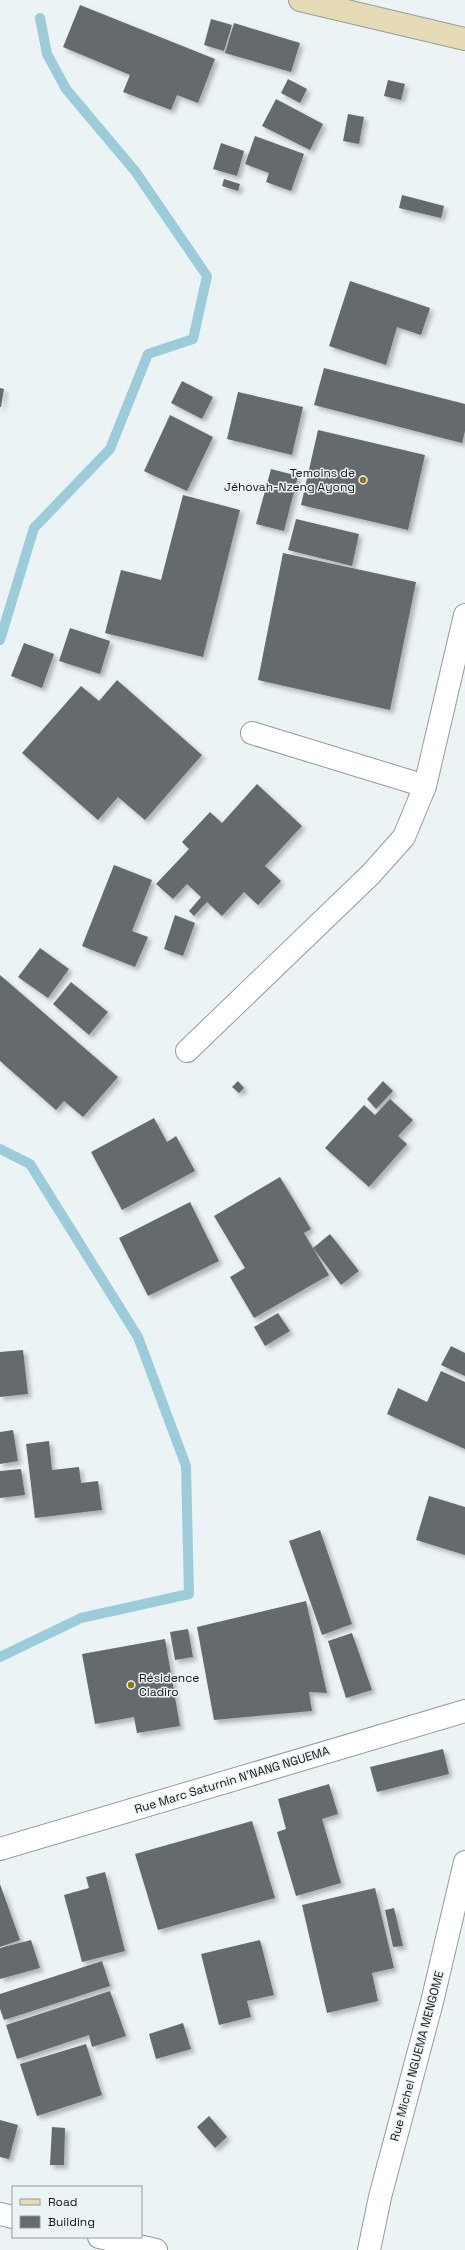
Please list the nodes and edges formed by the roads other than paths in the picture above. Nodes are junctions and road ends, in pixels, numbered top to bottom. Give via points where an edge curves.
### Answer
1 (300, 0) edge
2 (465, 39) edge
3 (465, 615) edge
4 (252, 733) dead end
5 (425, 786) junction
6 (187, 1051) dead end
7 (465, 1711) edge
8 (0, 1849) edge
9 (465, 1862) edge
10 (0, 2214) edge
11 (12, 2217) edge
12 (103, 2238) edge
13 (156, 2250) edge
14 (369, 2250) edge

1 - 2 main road
3 - 5 street
4 - 5 street
5 - 6 street via 404,837 376,868
7 - 8 street, Rue Marc Saturnin N'NANG NGUEMA
9 - 14 street, Rue Michel NGUEMA MENGOME via 432,2002 380,2196
10 - 11 street
12 - 13 street

